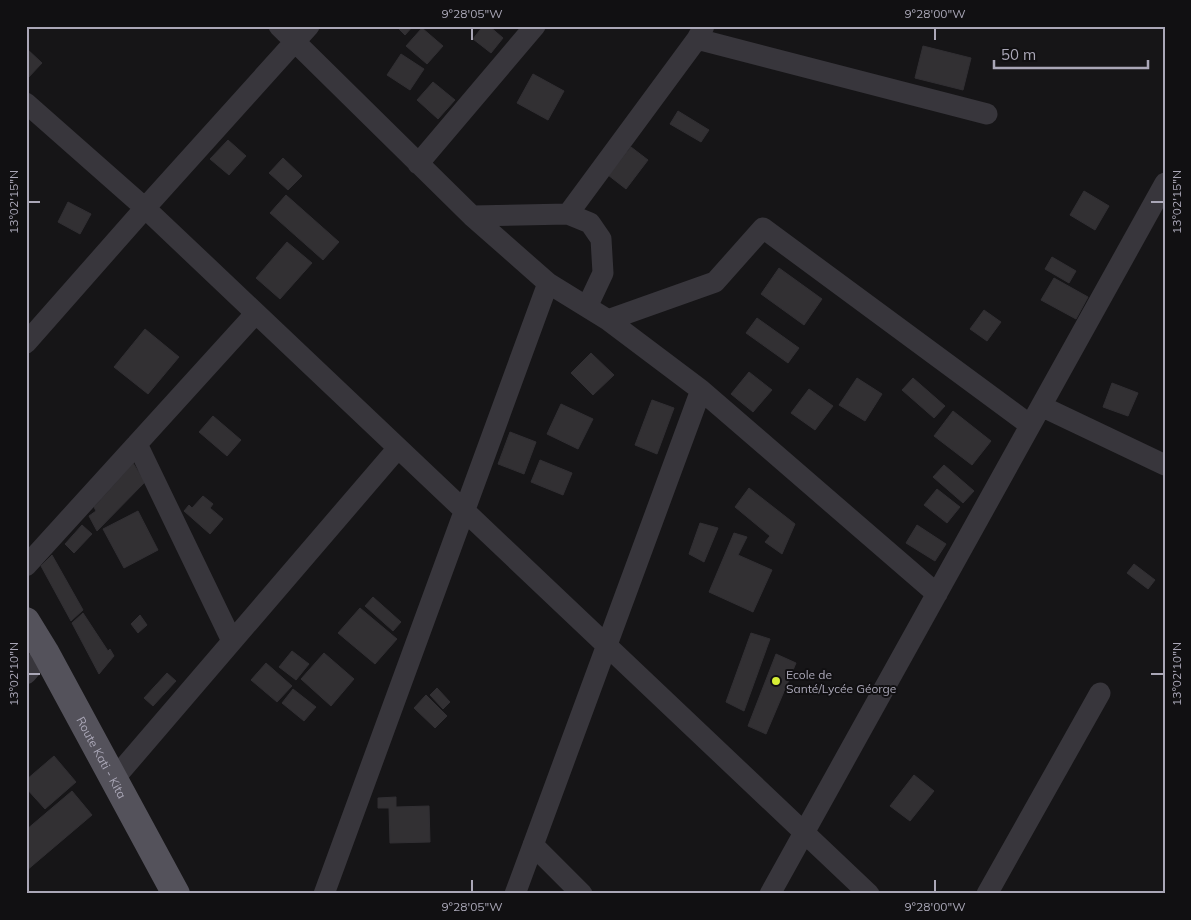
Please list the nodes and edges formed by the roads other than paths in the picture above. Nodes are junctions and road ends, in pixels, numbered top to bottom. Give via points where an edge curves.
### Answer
1 (279, 26) edge
2 (309, 26) edge
3 (535, 26) edge
4 (700, 33) edge
5 (295, 42) junction
6 (26, 103) edge
7 (987, 114) dead end
8 (418, 164) junction
9 (1165, 183) edge
10 (145, 208) junction
11 (568, 214) junction
12 (472, 216) junction
13 (548, 283) junction
14 (588, 307) junction
15 (256, 313) junction
16 (608, 320) junction
17 (26, 343) edge
18 (701, 390) junction
19 (1041, 406) junction
20 (1030, 425) junction
21 (137, 444) junction
22 (398, 448) junction
23 (1165, 464) edge
24 (464, 510) junction
25 (26, 566) edge
26 (937, 594) junction
27 (26, 621) edge
28 (232, 641) junction
29 (607, 646) junction
30 (45, 652) junction
31 (26, 674) edge
32 (1100, 693) dead end
33 (114, 779) junction
34 (804, 832) junction
35 (533, 845) junction
36 (176, 894) edge
37 (324, 894) edge
38 (515, 894) edge
39 (582, 894) edge
40 (770, 894) edge
41 (869, 894) edge
42 (987, 894) edge

1 - 5 street
2 - 5 street
3 - 8 street
4 - 7 street
4 - 11 street
5 - 8 street
5 - 10 street
6 - 10 street
8 - 12 street
9 - 19 street
10 - 15 street
10 - 17 street
11 - 12 street
11 - 14 street via 590,224 601,239 603,273
12 - 13 street
13 - 14 street
13 - 24 street
14 - 16 street
15 - 21 street
15 - 22 street
16 - 18 street
16 - 20 street via 715,282 763,228
18 - 26 street
18 - 29 street
19 - 20 street
19 - 23 street
20 - 26 street
21 - 25 street
21 - 28 street
22 - 24 street
22 - 28 street
24 - 29 street
24 - 37 street
26 - 34 street
27 - 30 main road, Route Kati - Kita
28 - 33 street
29 - 34 street
29 - 35 street
30 - 31 street
30 - 33 main road, Route Kati - Kita
32 - 42 street
33 - 36 main road, Route Kati - Kita
34 - 40 street
34 - 41 street
35 - 38 street
35 - 39 street

